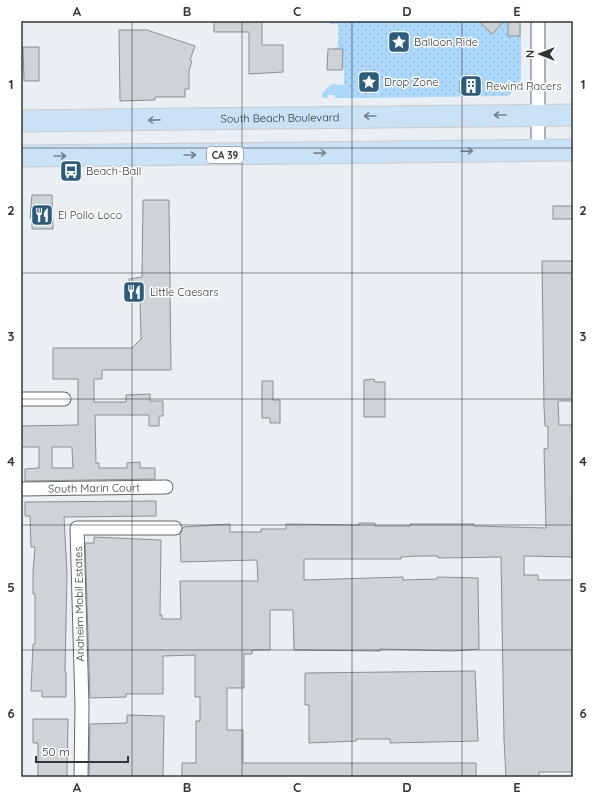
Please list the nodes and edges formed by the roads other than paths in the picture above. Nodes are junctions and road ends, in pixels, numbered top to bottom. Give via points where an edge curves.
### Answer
1 (538, 21) edge
2 (539, 115) junction
3 (573, 115) edge
4 (21, 121) edge
5 (538, 150) junction
6 (573, 150) edge
7 (21, 156) edge
8 (21, 399) edge
9 (64, 399) dead end
10 (166, 486) dead end
11 (21, 490) edge
12 (175, 528) dead end
13 (81, 777) edge

1 - 2 street
2 - 3 main road, South Beach Boulevard
2 -> 4 main road, South Beach Boulevard
2 - 5 street
5 - 6 main road, CA 39
7 -> 5 main road, CA 39
8 - 9 street
10 - 11 street, South Marin Court
12 - 13 street, Anaheim Mobil Estates via 78,528

